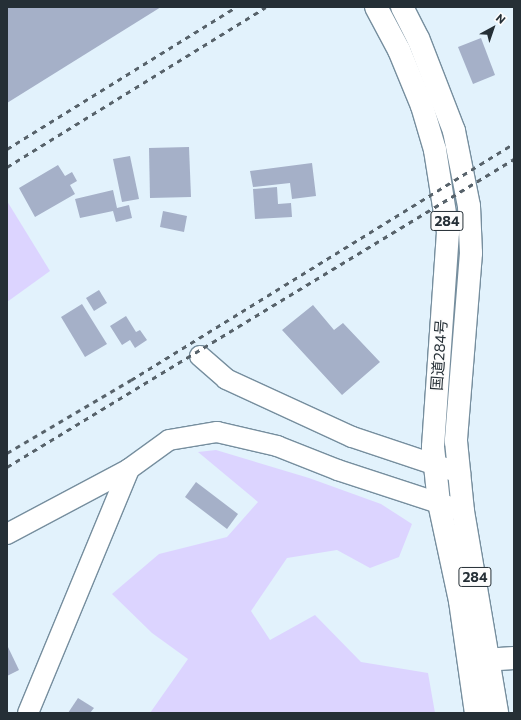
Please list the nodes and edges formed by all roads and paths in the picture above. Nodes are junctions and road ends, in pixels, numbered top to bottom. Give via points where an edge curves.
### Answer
1 (376, 7) edge
2 (402, 7) edge
3 (200, 356) dead end
4 (434, 464) junction
5 (129, 469) junction
6 (460, 473) junction
7 (439, 503) junction
8 (463, 511) junction
9 (7, 534) edge
10 (514, 658) edge
11 (478, 661) junction
12 (28, 713) edge
13 (476, 713) edge
14 (497, 713) edge

1 - 4 main road, 国道284号 / 284 via 399,50 422,106 436,150 448,232 432,447
2 - 6 main road, 国道284号 / 284 via 418,38 454,130 469,206 471,254 456,441
3 - 4 street via 226,379 251,391 352,437
4 - 6 street
4 - 7 main road, 国道284号 / 284
5 - 7 street via 169,440 217,432 277,446 338,470
5 - 9 street
5 - 12 street
6 - 8 main road, 国道284号 / 284
7 - 8 street
7 - 11 main road, 国道284号 / 284 via 460,601
8 - 11 main road, 国道284号 / 284
10 - 11 main road
11 - 13 main road, 国道284号 / 284
11 - 14 main road, 国道284号 / 284

